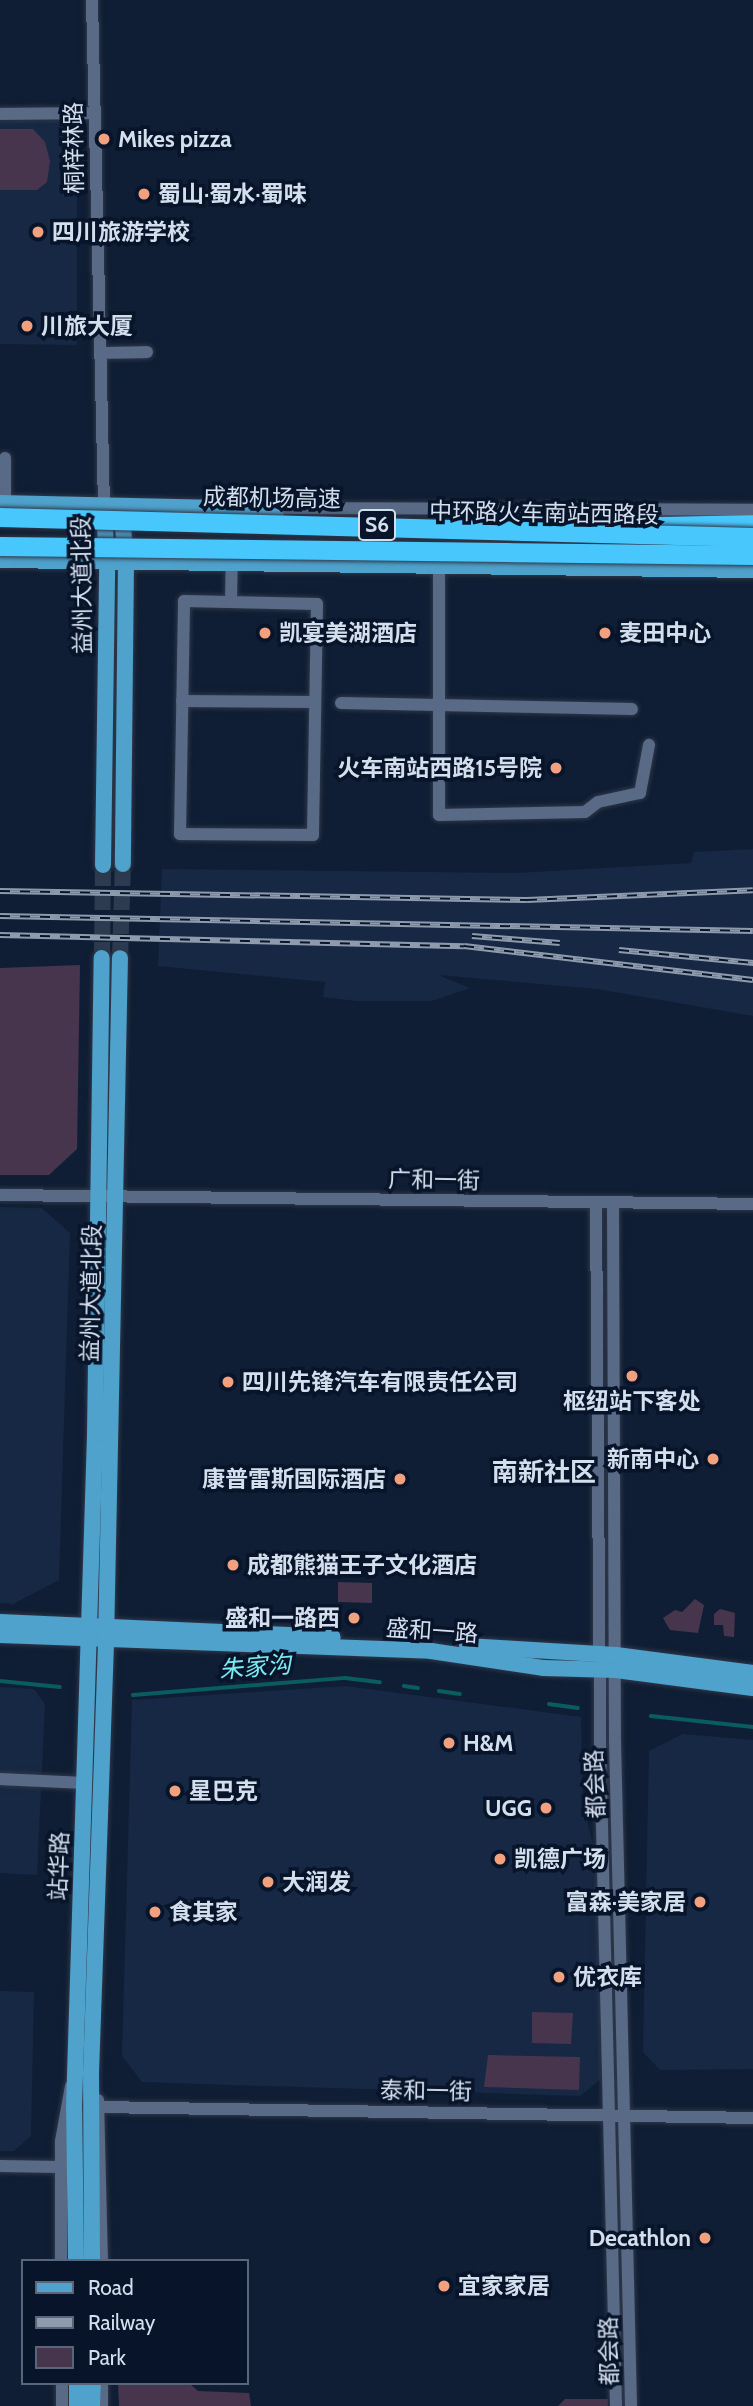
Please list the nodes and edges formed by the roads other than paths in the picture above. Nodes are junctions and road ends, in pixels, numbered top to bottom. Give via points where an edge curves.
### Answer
1 (92, 0) edge
2 (94, 113) junction
3 (0, 114) edge
4 (147, 352) dead end
5 (100, 353) junction
6 (5, 458) dead end
7 (104, 505) junction
8 (2, 508) edge
9 (220, 508) junction
10 (753, 510) edge
11 (315, 524) junction
12 (753, 524) edge
13 (523, 529) junction
14 (753, 538) edge
15 (0, 547) edge
16 (753, 555) edge
17 (0, 560) edge
18 (107, 562) junction
19 (126, 562) junction
20 (232, 563) junction
21 (439, 565) junction
22 (753, 570) edge
23 (232, 602) junction
24 (182, 701) junction
25 (315, 702) junction
26 (341, 703) dead end
27 (439, 704) junction
28 (632, 709) dead end
29 (649, 745) dead end
30 (103, 864) tunnel mouth
31 (123, 864) tunnel mouth
32 (102, 958) tunnel mouth
33 (120, 958) tunnel mouth
34 (0, 1195) edge
35 (107, 1196) junction
36 (596, 1203) junction
37 (612, 1203) junction
38 (753, 1204) edge
39 (0, 1622) edge
40 (0, 1634) edge
41 (98, 1634) junction
42 (607, 1662) junction
43 (753, 1673) edge
44 (753, 1688) edge
45 (0, 1779) edge
46 (84, 1783) junction
47 (83, 2072) junction
48 (99, 2107) junction
49 (612, 2115) junction
50 (627, 2116) junction
51 (753, 2118) edge
52 (0, 2166) edge
53 (61, 2167) junction
54 (83, 2177) junction
55 (61, 2259) edge
56 (76, 2259) edge
57 (92, 2259) edge
58 (102, 2259) edge
59 (62, 2385) edge
60 (77, 2385) edge
61 (93, 2385) edge
62 (102, 2385) edge
63 (62, 2406) edge
64 (77, 2406) edge
65 (93, 2406) edge
66 (102, 2406) edge
67 (616, 2406) edge
68 (631, 2406) edge

1 - 2 street, 桐梓林路
2 - 3 street
2 - 5 street, 桐梓林路
4 - 5 street
5 - 7 street, 桐梓林路
6 - 8 street
7 - 8 main road, 中环路火车南站西路段
7 - 9 main road, 中环路火车南站西路段
7 - 18 main road, 益州大道北段
7 - 19 main road, 益州大道北段 via 122,516
8 - 11 highway, 成都机场高速 / S6, bridge
9 - 10 street
9 - 11 main road, 中环路火车南站西路段
11 - 13 highway, 成都机场高速 / S6, bridge
11 - 14 main road, 中环路火车南站西路段 via 370,533
12 - 13 highway, bridge
13 - 14 highway, 成都机场高速 / S6, bridge
15 - 16 highway, S6, bridge
17 - 18 main road
18 - 19 main road
18 - 30 main road, 益州大道北段
19 - 20 main road
19 - 31 main road, 益州大道北段
20 - 21 main road
20 - 23 street
21 - 22 main road
21 - 27 street
23 - 24 street via 184,601
23 - 25 street via 317,604
24 - 25 street
24 - 25 street via 180,834 313,835
26 - 27 street
27 - 28 street
27 - 29 street via 439,815 585,812 598,802 640,793
32 - 35 main road, 益州大道北段
33 - 35 main road, 益州大道北段
34 - 35 street, 广和一街
35 - 36 street, 广和一街
35 - 41 main road, 益州大道北段
36 - 37 street, 广和一街
36 - 42 street, 都会路
37 - 38 street, 广和一街
37 - 42 street, 都会路
39 - 41 main road
40 - 41 main road
41 - 42 main road, 盛和一路 via 430,1651 543,1668
41 - 46 main road, 站华路
41 - 47 main road, 站华路
42 - 43 main road, 盛和一路
42 - 44 main road, 盛和一路
42 - 49 street, 都会路
42 - 50 street, 都会路
45 - 46 street
46 - 47 main road, 站华路
47 - 48 street
47 - 53 street via 63,2120
47 - 54 main road
47 - 54 main road, 站华路 via 74,2107
48 - 49 street, 泰和一街
48 - 58 street
49 - 50 street, 泰和一街
49 - 67 street, 都会路
50 - 51 street, 泰和一街
50 - 68 street, 都会路
52 - 53 street
53 - 55 street
54 - 56 main road
54 - 57 main road
59 - 63 street
60 - 64 main road
61 - 65 main road
62 - 66 street

